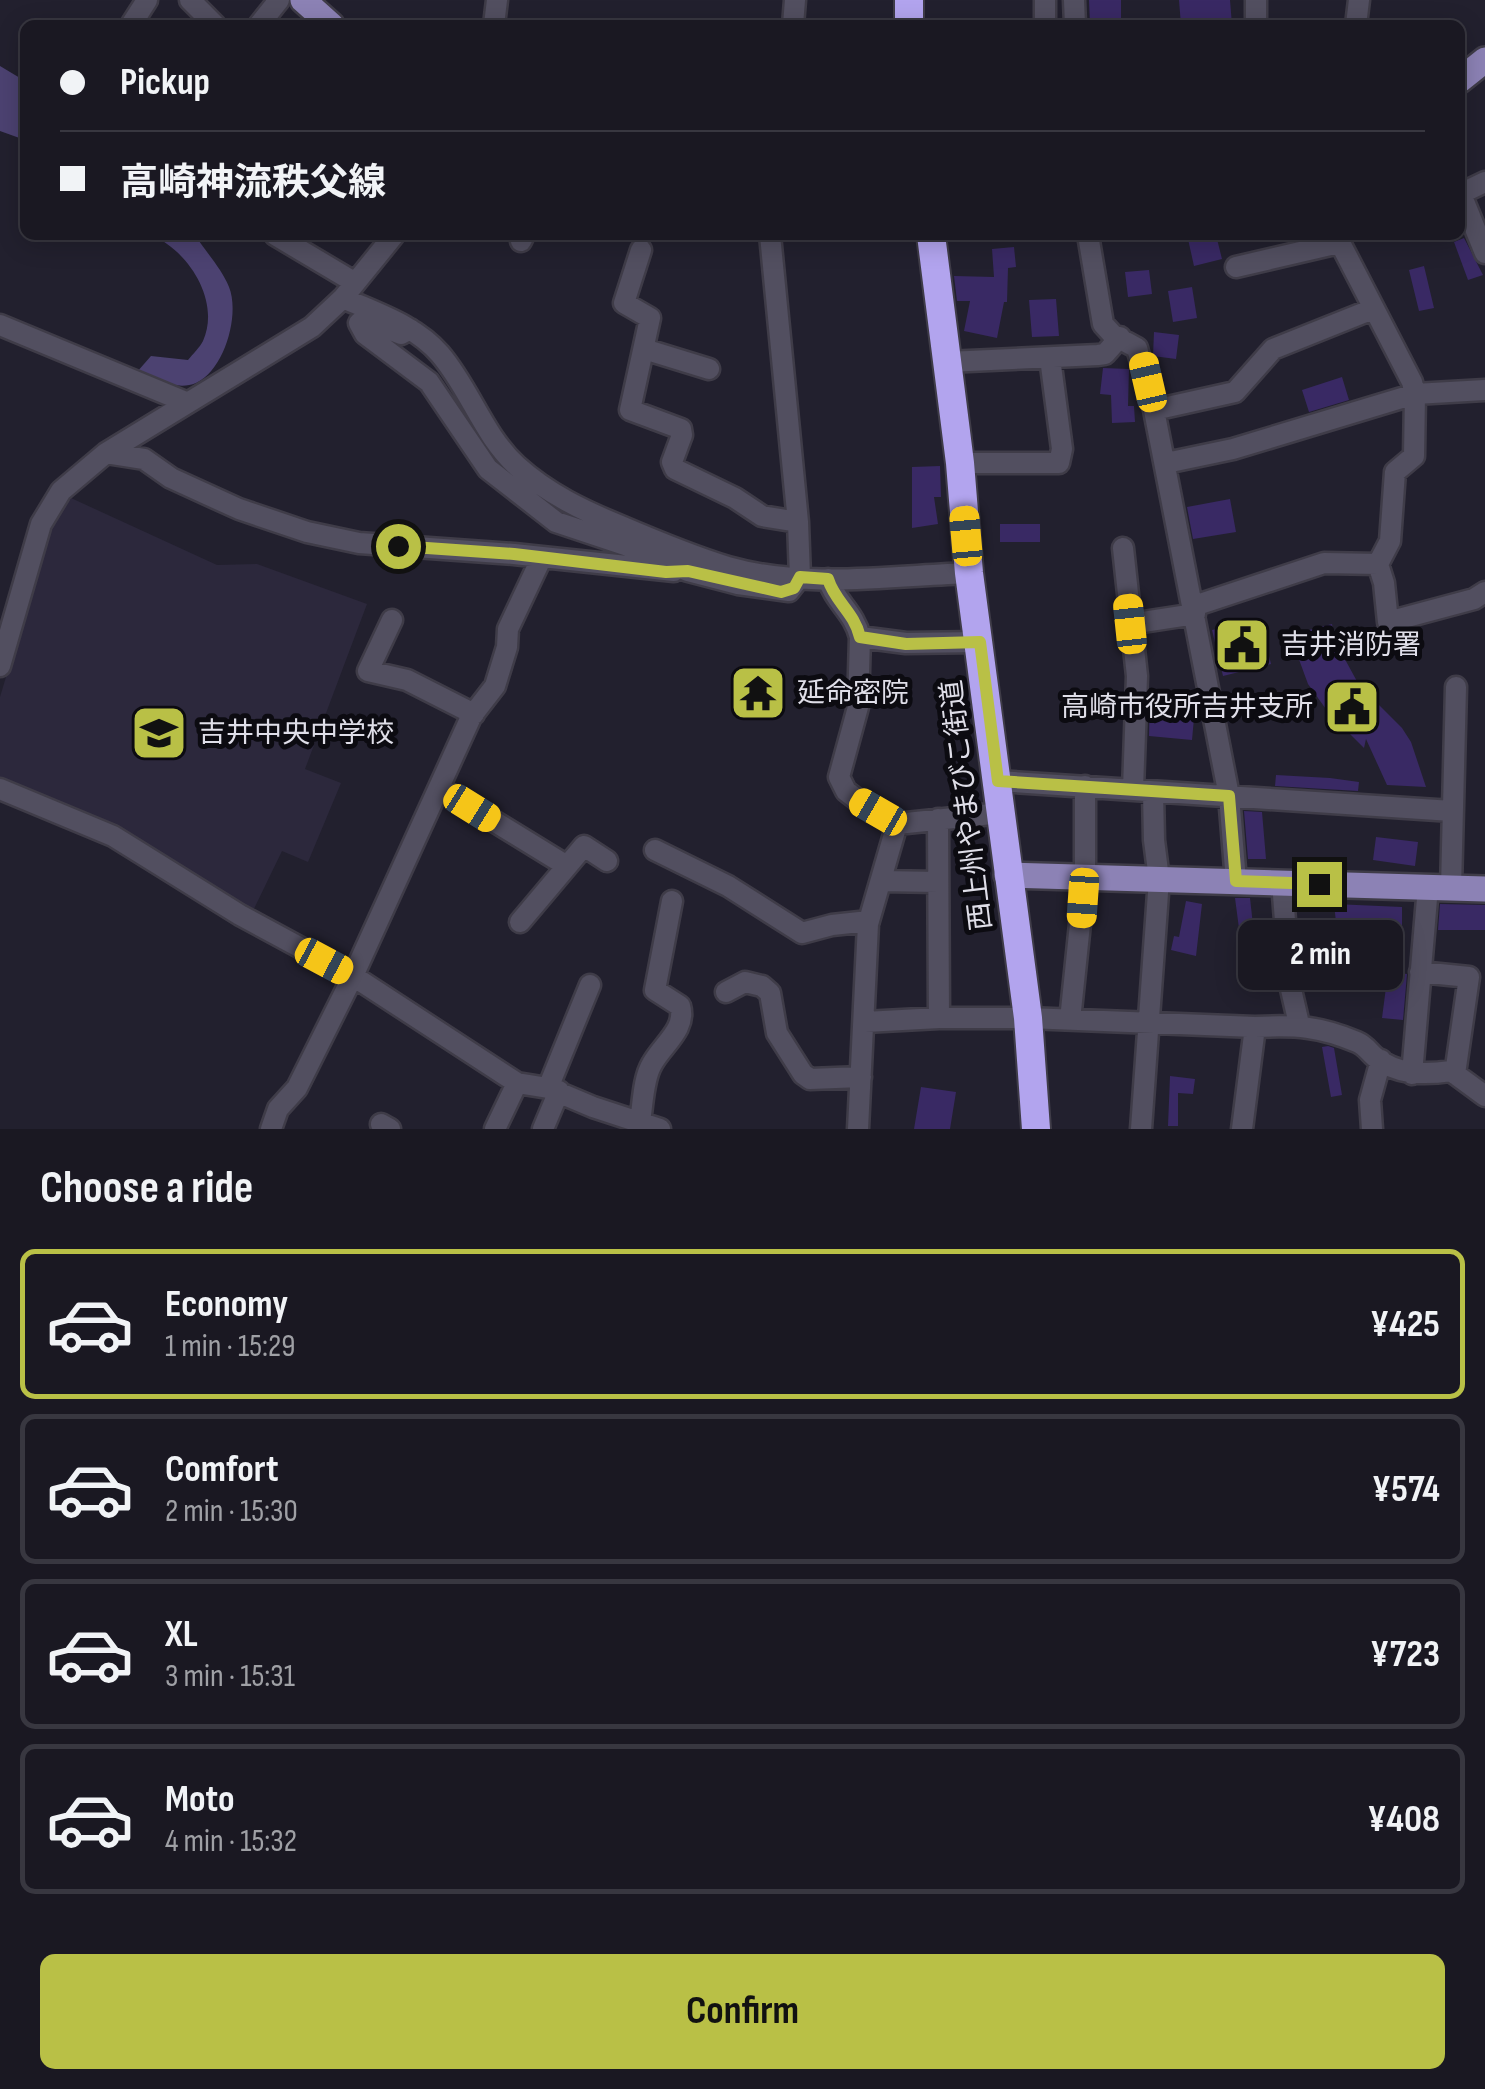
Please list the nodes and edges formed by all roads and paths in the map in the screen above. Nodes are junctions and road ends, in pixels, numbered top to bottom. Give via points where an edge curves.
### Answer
1 (190, 0) edge
2 (279, 0) edge
3 (304, 0) edge
4 (209, 20) edge
5 (262, 20) edge
6 (326, 20) edge
7 (1485, 60) edge
8 (1465, 76) edge
9 (1465, 206) edge
10 (282, 240) edge
11 (390, 240) edge
12 (770, 240) edge
13 (932, 240) edge
14 (1089, 240) edge
15 (1334, 240) edge
16 (1338, 240) edge
17 (641, 250) dead end
18 (1485, 253) edge
19 (1236, 267) dead end
20 (348, 290) junction
21 (1373, 309) junction
22 (0, 325) edge
23 (410, 330) junction
24 (1120, 338) junction
25 (644, 349) junction
26 (1050, 358) junction
27 (947, 362) junction
28 (709, 369) dead end
29 (1485, 390) edge
30 (1415, 394) junction
31 (188, 404) junction
32 (1154, 410) junction
33 (106, 453) junction
34 (960, 463) junction
35 (1166, 464) junction
36 (798, 522) junction
37 (1122, 548) dead end
38 (541, 559) junction
39 (1378, 564) junction
40 (688, 571) junction
41 (969, 573) junction
42 (800, 577) junction
43 (828, 579) junction
44 (1485, 592) edge
45 (1194, 610) junction
46 (392, 620) dead end
47 (1130, 624) junction
48 (860, 637) junction
49 (980, 642) junction
50 (0, 666) edge
51 (1456, 687) dead end
52 (474, 714) junction
53 (998, 781) junction
54 (1084, 786) junction
55 (440, 788) junction
56 (0, 789) edge
57 (1143, 791) junction
58 (1229, 796) junction
59 (1452, 810) junction
60 (1001, 813) junction
61 (938, 819) junction
62 (897, 824) junction
63 (655, 850) dead end
64 (607, 861) dead end
65 (567, 866) junction
66 (1007, 875) junction
67 (1085, 876) junction
68 (1159, 879) junction
69 (1236, 881) junction
70 (881, 882) junction
71 (938, 882) junction
72 (1282, 882) junction
73 (1440, 888) junction
74 (1485, 889) edge
75 (672, 901) dead end
76 (868, 921) junction
77 (520, 922) dead end
78 (1420, 972) junction
79 (353, 976) junction
80 (590, 985) dead end
81 (726, 992) dead end
82 (939, 1018) junction
83 (1028, 1018) junction
84 (1070, 1020) junction
85 (865, 1022) junction
86 (1150, 1022) junction
87 (1300, 1024) junction
88 (1255, 1027) junction
89 (1381, 1060) junction
90 (1412, 1074) junction
91 (1454, 1074) junction
92 (861, 1077) junction
93 (516, 1083) junction
94 (553, 1089) junction
95 (1485, 1096) edge
96 (592, 1107) junction
97 (650, 1125) edge
98 (271, 1129) edge
99 (495, 1129) edge
100 (542, 1129) edge
101 (585, 1129) edge
102 (858, 1129) edge
103 (1036, 1129) edge
104 (1140, 1129) edge
105 (1242, 1129) edge
106 (1372, 1129) edge

1 - 4 street
2 - 5 street
3 - 6 main road
7 - 8 main road
9 - 18 street
10 - 20 street
11 - 20 street
12 - 36 street
13 - 27 highway, 西上州やまびこ街道
14 - 24 street via 1103,324
15 - 19 street
16 - 21 street
17 - 25 street via 624,303 650,318
20 - 23 street
20 - 31 street via 312,327
21 - 30 street
21 - 32 street via 1273,350 1235,392
22 - 31 street
23 - 40 street via 401,334 370,320 359,323 430,382 479,457 508,487 556,522
23 - 42 street via 440,354 515,465 546,490 730,568
24 - 26 street via 1105,354
24 - 32 street via 1141,354
25 - 28 street
25 - 36 street via 630,410 680,429 675,469 762,516
26 - 27 street
26 - 34 street via 1059,463
27 - 34 highway, 西上州やまびこ街道
29 - 30 street
30 - 35 street
30 - 39 street via 1414,456 1395,472 1390,541
31 - 33 street
32 - 35 street
33 - 38 street via 144,459 239,509 307,532 359,544
33 - 50 street via 49,509
34 - 41 highway, 西上州やまびこ街道
35 - 45 street
36 - 42 street
37 - 47 street
38 - 40 street
38 - 52 street via 508,629 495,686
39 - 44 street via 1388,622
39 - 45 street via 1324,563
40 - 42 street via 781,592
41 - 43 street
41 - 49 highway, 西上州やまびこ街道
42 - 43 street
43 - 48 street via 856,618
45 - 47 street
45 - 58 street
46 - 52 street via 368,671 407,680
47 - 57 street
48 - 49 street via 906,644
48 - 62 street via 858,707 839,776 846,791
49 - 53 highway, 西上州やまびこ街道
51 - 59 street
52 - 55 street
53 - 54 street
53 - 60 highway, 西上州やまびこ街道
54 - 57 street
54 - 67 street
55 - 65 street
55 - 79 street
56 - 79 street via 112,836
57 - 58 street
57 - 68 street
58 - 59 street
58 - 69 street
59 - 73 street
60 - 61 street
60 - 66 highway, 西上州やまびこ街道
61 - 62 street
61 - 71 street
62 - 70 street
63 - 76 street via 802,933
64 - 65 street via 584,846
65 - 77 street
66 - 67 main road
66 - 83 highway, 西上州やまびこ街道
67 - 68 main road
67 - 84 street
68 - 69 main road
68 - 86 street
69 - 72 main road
70 - 71 street
70 - 76 street
71 - 82 street
72 - 73 main road
72 - 87 street via 1290,985
73 - 74 main road
73 - 78 street
75 - 97 street via 655,990 682,1014 650,1066
76 - 85 street
78 - 90 street
78 - 91 street via 1470,977
79 - 93 street
79 - 98 street
80 - 94 street
81 - 92 street via 745,982 770,993 777,1033 803,1074
82 - 83 street
82 - 85 street
83 - 84 street
83 - 103 highway, 西上州やまびこ街道
84 - 86 street
85 - 92 street
86 - 88 street
86 - 104 street
87 - 88 street
87 - 89 street via 1362,1044
88 - 105 street
89 - 90 street
89 - 106 street via 1370,1100
90 - 91 street
91 - 95 street
92 - 102 street
93 - 94 street
93 - 99 street
94 - 96 street
94 - 100 street
96 - 97 street
96 - 101 street

